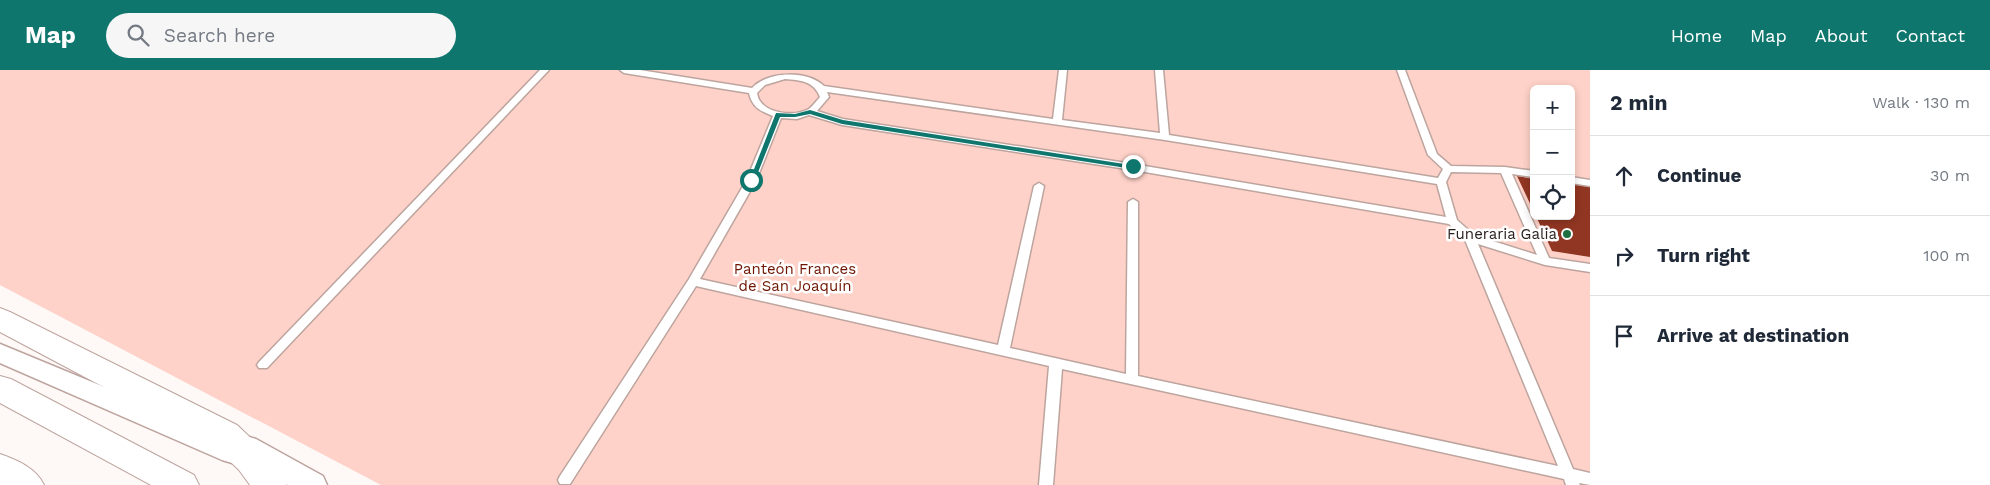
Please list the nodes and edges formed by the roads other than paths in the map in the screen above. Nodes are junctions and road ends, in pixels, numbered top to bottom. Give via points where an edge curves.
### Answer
1 (545, 70) edge
2 (624, 70) edge
3 (1063, 70) edge
4 (1159, 70) edge
5 (1400, 70) edge
6 (800, 73) edge
7 (823, 88) junction
8 (753, 91) junction
9 (810, 112) junction
10 (778, 115) junction
11 (1057, 122) junction
12 (1164, 137) junction
13 (1448, 169) junction
14 (1505, 170) junction
15 (1530, 173) edge
16 (1575, 181) edge
17 (1440, 182) junction
18 (1590, 183) edge
19 (1039, 186) dead end
20 (1133, 202) dead end
21 (1452, 221) junction
22 (1470, 238) junction
23 (1545, 261) junction
24 (1590, 268) edge
25 (692, 281) junction
26 (0, 318) edge
27 (1003, 350) junction
28 (0, 353) edge
29 (1056, 362) junction
30 (263, 365) dead end
31 (1132, 380) junction
32 (0, 388) edge
33 (224, 435) junction
34 (251, 460) junction
35 (0, 468) edge
36 (1590, 479) edge
37 (565, 480) dead end
38 (1572, 480) edge
39 (27, 485) edge
40 (182, 485) edge
41 (270, 485) edge
42 (313, 485) edge
43 (1046, 485) edge

1 - 30 lane
2 - 8 lane
3 - 11 lane
4 - 12 lane
5 - 13 lane via 1433,155
6 - 7 lane
6 - 8 lane via 770,79
7 - 9 lane via 825,97 821,105
7 - 11 lane
8 - 10 lane via 756,105
9 - 10 lane via 795,116
9 - 21 lane via 842,122 1133,166
10 - 25 lane via 751,180
11 - 12 lane
12 - 17 lane
13 - 14 lane
13 - 17 lane
14 - 15 lane
14 - 23 lane
16 - 18 lane
17 - 21 lane
19 - 27 lane
20 - 31 lane
21 - 22 lane
22 - 23 lane
22 - 38 lane
23 - 24 lane
25 - 27 lane
25 - 37 lane
26 - 33 highway
27 - 29 lane
28 - 34 street
29 - 31 lane
29 - 43 lane
31 - 38 lane
32 - 40 highway
33 - 34 highway
33 - 42 street
34 - 41 highway
35 - 39 highway
36 - 38 lane

